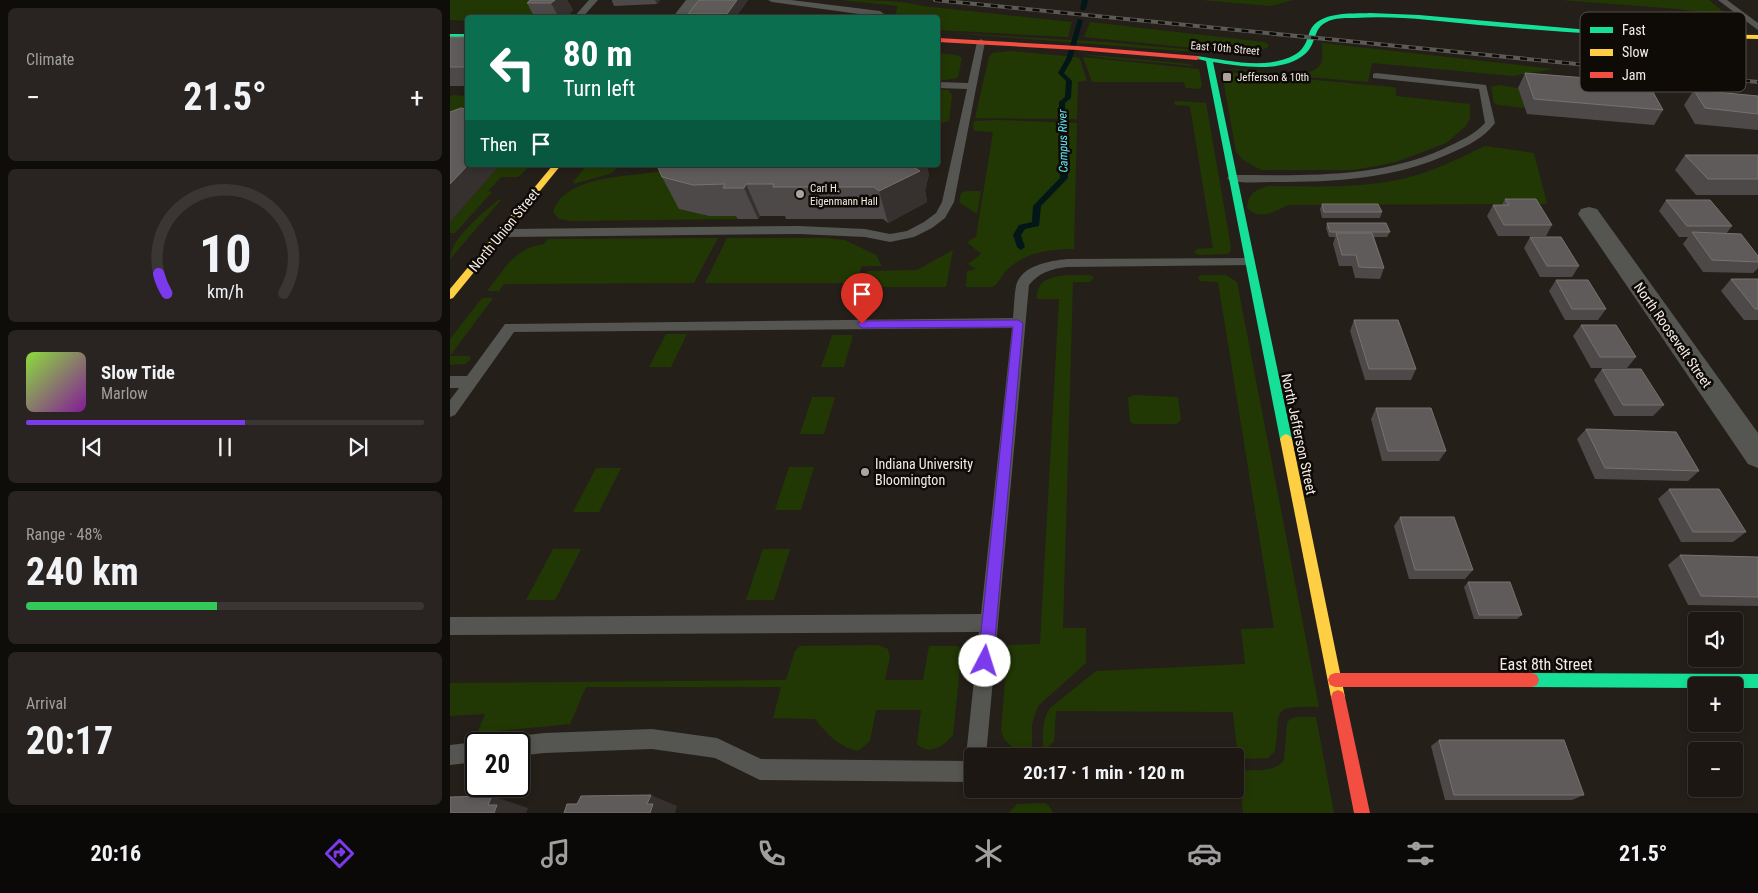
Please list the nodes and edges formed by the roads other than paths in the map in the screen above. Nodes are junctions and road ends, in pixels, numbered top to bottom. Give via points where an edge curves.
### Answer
1 (594, 0) edge
2 (694, 0) edge
3 (772, 0) edge
4 (1722, 0) edge
5 (1737, 12) edge
6 (880, 14) dead end
7 (580, 15) edge
8 (682, 15) edge
9 (1746, 19) edge
10 (1758, 28) edge
11 (1580, 31) edge
12 (450, 36) edge
13 (465, 36) edge
14 (940, 40) edge
15 (981, 42) junction
16 (1209, 60) junction
17 (1376, 76) dead end
18 (940, 85) edge
19 (972, 86) junction
20 (556, 167) edge
21 (1233, 178) junction
22 (1589, 214) dead end
23 (501, 233) junction
24 (1249, 262) junction
25 (450, 296) edge
26 (1018, 323) junction
27 (450, 382) edge
28 (471, 382) junction
29 (450, 411) edge
30 (1758, 456) edge
31 (989, 623) junction
32 (450, 626) edge
33 (1334, 680) junction
34 (1758, 681) edge
35 (530, 745) edge
36 (977, 748) edge
37 (465, 753) edge
38 (450, 755) edge
39 (964, 772) edge
40 (1362, 813) edge

1 - 7 lane
2 - 8 street
3 - 6 lane via 811,8
4 - 5 lane
9 - 10 lane
11 - 16 street, East 10th Street via 1360,15 1320,22 1312,31 1307,48 1287,61 1263,64
12 - 13 street
14 - 15 street, East 10th Street
15 - 16 street, East 10th Street
15 - 19 lane
16 - 21 street, North Jefferson Street
17 - 21 lane via 1483,88 1490,124 1483,132 1441,155 1386,173 1328,178
18 - 19 lane
19 - 23 lane via 948,202 941,215 910,234 890,238 865,233 798,230
20 - 23 street, North Union Street
21 - 24 street, North Jefferson Street
22 - 30 street, North Roosevelt Street
23 - 25 street, North Union Street
24 - 26 lane via 1067,263 1045,266 1032,272 1023,284
24 - 33 street, North Jefferson Street
26 - 28 lane via 510,327
26 - 31 lane
27 - 28 lane
28 - 29 lane
31 - 32 lane
31 - 36 lane
33 - 34 street, East 8th Street
33 - 40 street, North Jefferson Street
35 - 39 lane via 652,739 717,748 760,769
37 - 38 lane

